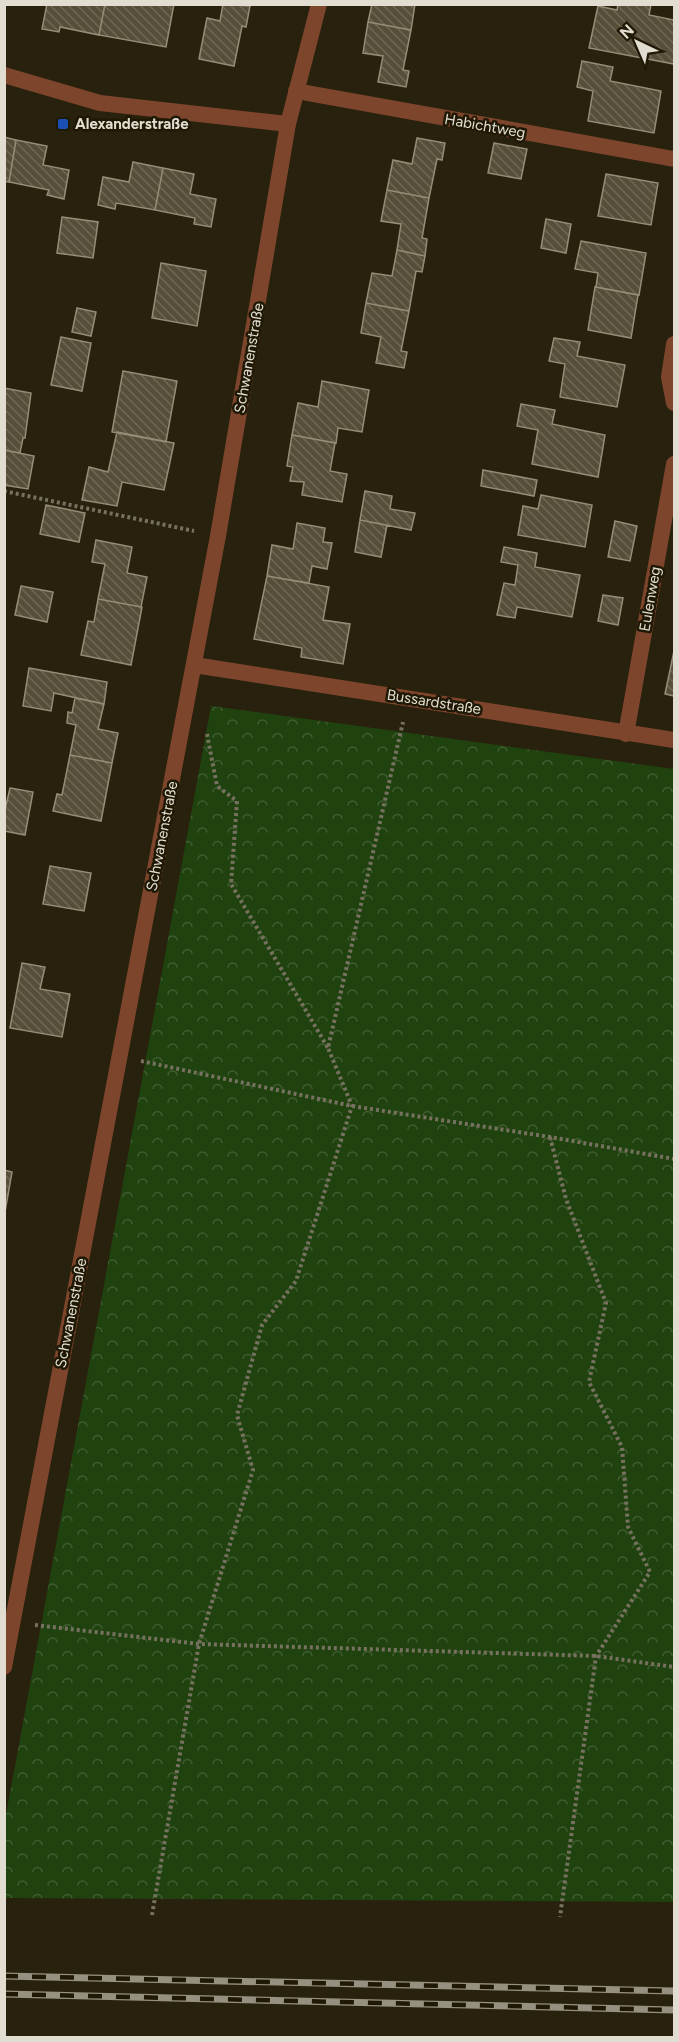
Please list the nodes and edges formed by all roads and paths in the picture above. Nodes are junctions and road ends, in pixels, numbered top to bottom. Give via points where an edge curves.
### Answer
1 (319, 4) edge
2 (4, 75) edge
3 (297, 91) junction
4 (288, 123) junction
5 (675, 159) edge
6 (675, 344) edge
7 (675, 403) edge
8 (675, 464) edge
9 (4, 491) edge
10 (218, 536) junction
11 (194, 665) junction
12 (409, 698) junction
13 (207, 731) dead end
14 (626, 734) junction
15 (675, 740) edge
16 (328, 1048) junction
17 (121, 1057) junction
18 (352, 1106) junction
19 (550, 1137) junction
20 (675, 1159) edge
21 (12, 1622) junction
22 (199, 1644) junction
23 (596, 1656) junction
24 (675, 1667) edge
25 (4, 1668) edge
26 (152, 1915) dead end
27 (560, 1917) dead end

1 - 3 street, Schwanenstraße
2 - 4 street via 100,103
3 - 4 street, Schwanenstraße
3 - 5 street, Habichtweg
4 - 10 street, Schwanenstraße
6 - 7 street via 669,377
8 - 14 street, Eulenweg
9 - 10 path
10 - 11 street, Schwanenstraße
11 - 12 street, Bussardstraße
11 - 17 street, Schwanenstraße
12 - 14 street, Bussardstraße
12 - 16 path
13 - 16 path via 217,786 237,801 231,884
14 - 15 street, Bussardstraße
16 - 18 path
17 - 18 path
17 - 21 street, Schwanenstraße
18 - 19 path
18 - 22 path via 296,1281 262,1324 237,1415 253,1470
19 - 20 path
19 - 23 path via 566,1199 606,1303 589,1382 622,1448 628,1527 650,1572
21 - 22 path
21 - 25 street, Schwanenstraße
22 - 23 path
22 - 26 path
23 - 24 path
23 - 27 path

